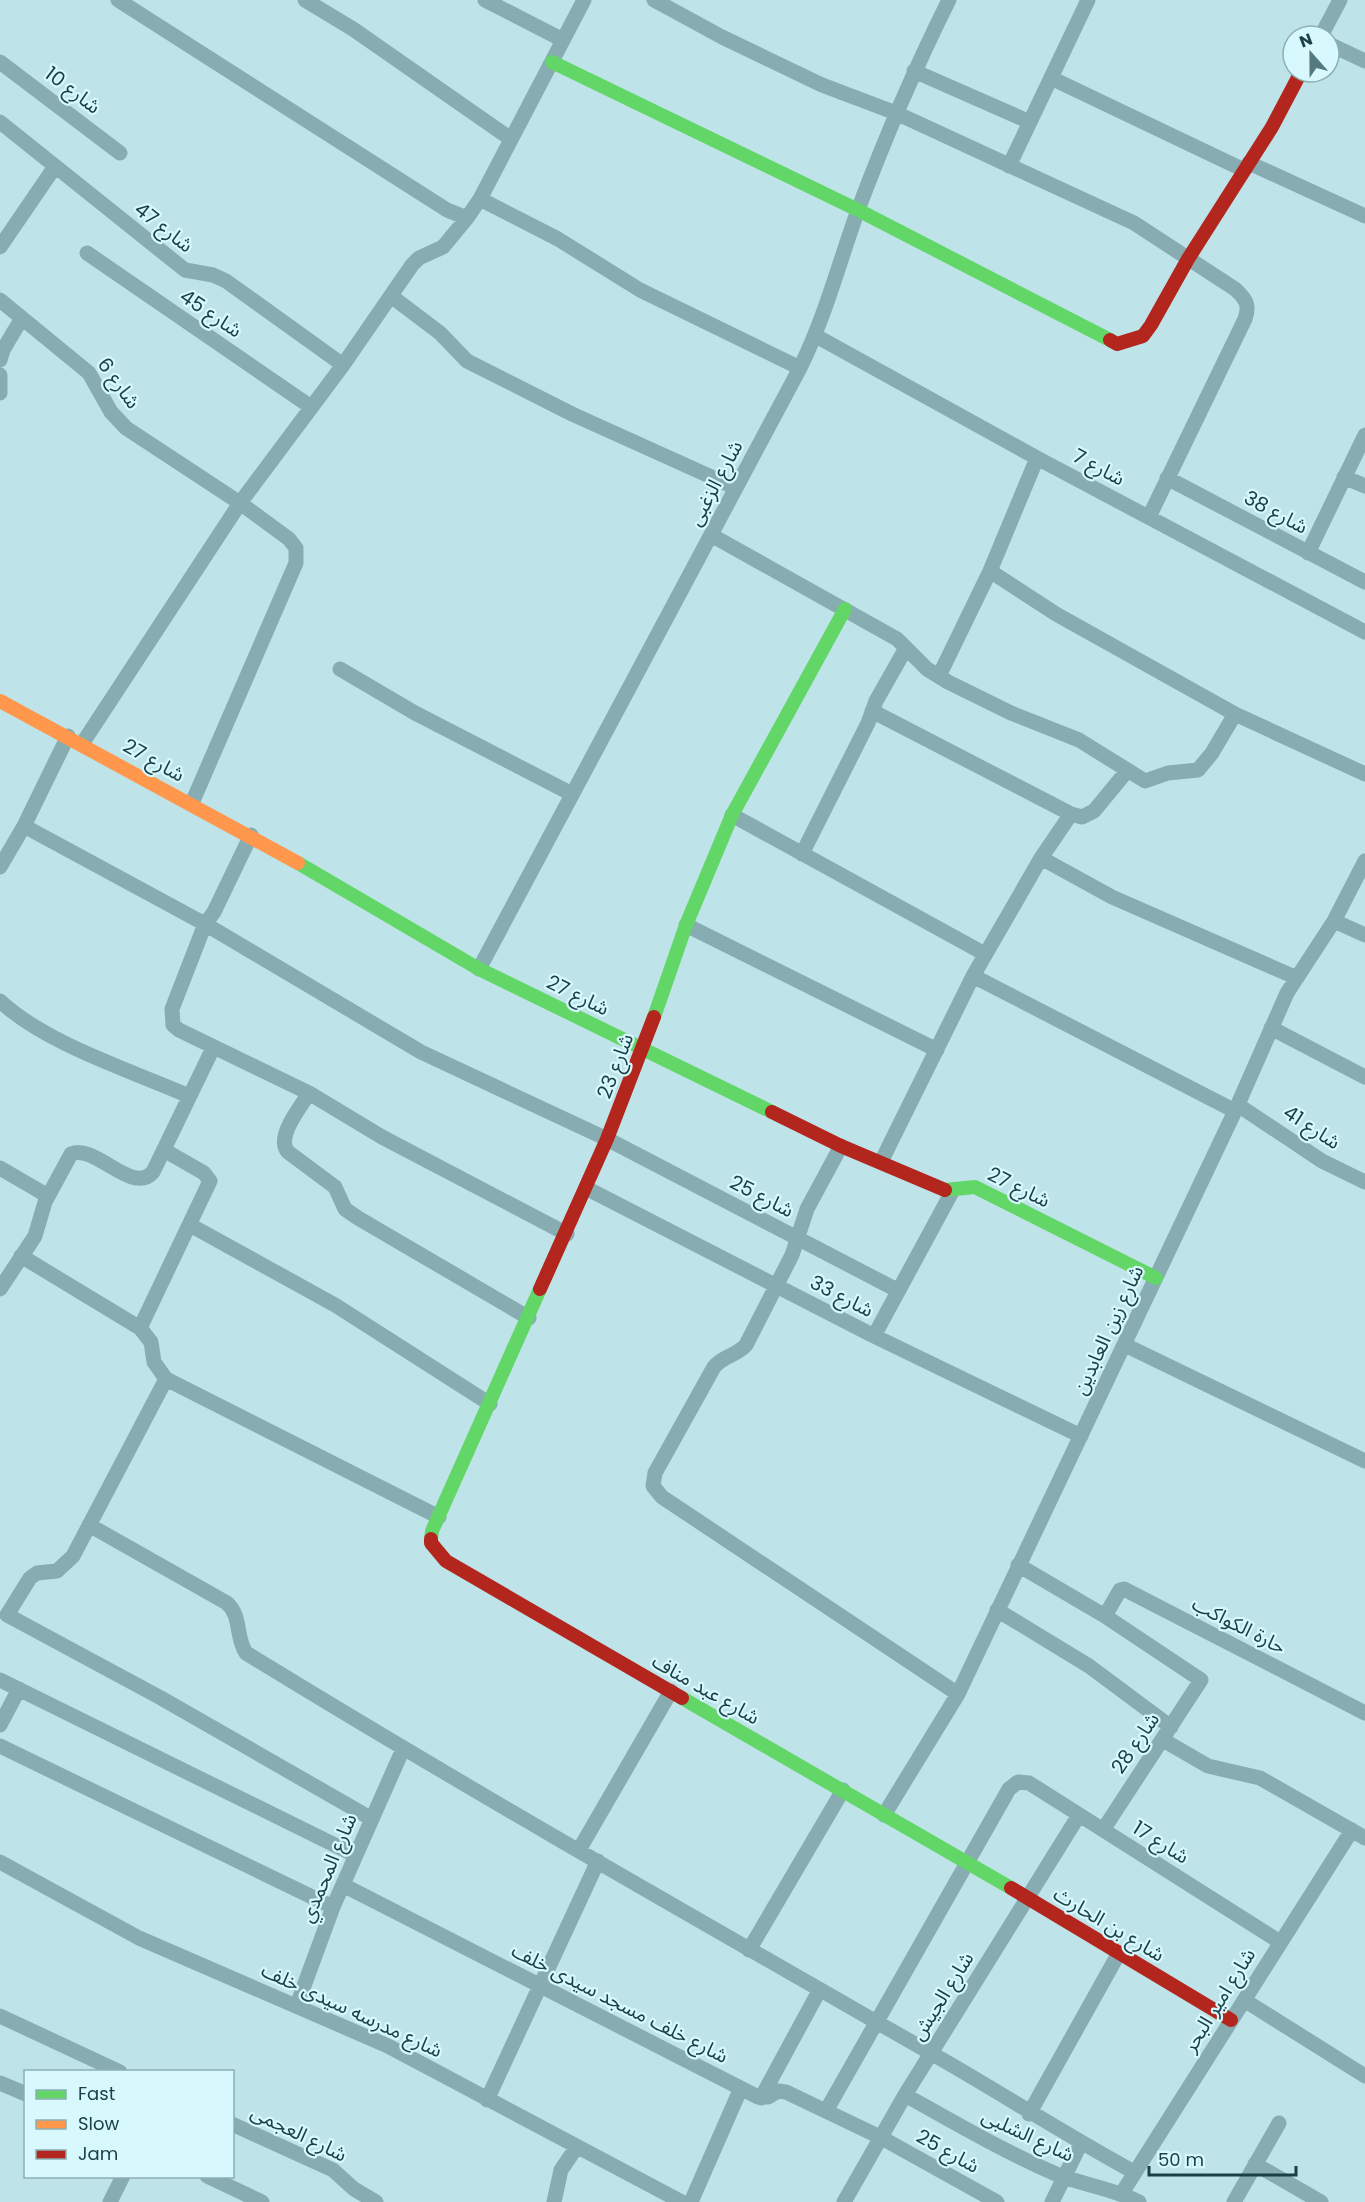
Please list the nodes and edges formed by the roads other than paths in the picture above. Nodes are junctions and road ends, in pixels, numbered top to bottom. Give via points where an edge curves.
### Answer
1 (118, 0) edge
2 (305, 0) edge
3 (485, 0) edge
4 (584, 0) edge
5 (654, 0) edge
6 (949, 0) edge
7 (1088, 0) edge
8 (1340, 0) edge
9 (1327, 24) edge
10 (563, 40) junction
11 (1341, 50) edge
12 (0, 62) edge
13 (552, 62) junction
14 (1365, 62) edge
15 (914, 71) junction
16 (1051, 78) junction
17 (1294, 84) edge
18 (896, 113) junction
19 (0, 122) edge
20 (1030, 122) junction
21 (511, 139) junction
22 (120, 153) dead end
23 (1009, 166) junction
24 (1246, 167) junction
25 (54, 168) junction
26 (480, 199) junction
27 (858, 210) junction
28 (1365, 216) edge
29 (467, 218) junction
30 (0, 247) edge
31 (87, 253) dead end
32 (1188, 259) junction
33 (391, 296) junction
34 (0, 300) edge
35 (22, 318) junction
36 (816, 336) junction
37 (0, 360) edge
38 (343, 365) junction
39 (800, 368) junction
40 (0, 375) edge
41 (0, 393) edge
42 (311, 407) junction
43 (1365, 435) edge
44 (1037, 458) junction
45 (1344, 477) junction
46 (1167, 478) junction
47 (1365, 486) edge
48 (736, 488) junction
49 (240, 503) junction
50 (1149, 517) junction
51 (711, 535) junction
52 (1308, 553) junction
53 (990, 571) junction
54 (1365, 582) edge
55 (845, 609) junction
56 (1365, 632) edge
57 (906, 648) junction
58 (340, 669) dead end
59 (939, 676) junction
60 (0, 701) edge
61 (872, 711) junction
62 (1235, 714) junction
63 (68, 736) junction
64 (82, 744) junction
65 (1127, 771) junction
66 (1365, 774) edge
67 (573, 794) junction
68 (192, 804) junction
69 (1071, 814) junction
70 (732, 815) junction
71 (24, 826) junction
72 (251, 836) junction
73 (802, 854) junction
74 (1041, 858) junction
75 (1365, 861) edge
76 (0, 867) edge
77 (1334, 921) junction
78 (205, 924) junction
79 (686, 925) junction
80 (1365, 935) edge
81 (985, 954) junction
82 (480, 969) junction
83 (973, 976) junction
84 (1297, 978) junction
85 (0, 1001) edge
86 (1271, 1028) junction
87 (213, 1048) junction
88 (643, 1048) junction
89 (937, 1050) junction
90 (1365, 1077) edge
91 (309, 1093) junction
92 (189, 1096) junction
93 (1237, 1108) junction
94 (607, 1139) junction
95 (841, 1146) junction
96 (164, 1150) junction
97 (881, 1162) junction
98 (0, 1168) edge
99 (1365, 1182) edge
100 (586, 1188) junction
101 (953, 1190) junction
102 (48, 1196) junction
103 (190, 1225) junction
104 (567, 1234) junction
105 (797, 1238) junction
106 (21, 1256) junction
107 (1156, 1278) junction
108 (776, 1286) junction
109 (0, 1289) edge
110 (897, 1290) junction
111 (529, 1318) junction
112 (140, 1328) junction
113 (874, 1336) junction
114 (1125, 1345) junction
115 (166, 1379) junction
116 (490, 1404) junction
117 (1081, 1436) junction
118 (1365, 1461) edge
119 (439, 1517) junction
120 (89, 1525) junction
121 (431, 1543) joint
122 (1018, 1565) junction
123 (997, 1610) junction
124 (1105, 1616) junction
125 (2, 1617) edge
126 (0, 1680) edge
127 (20, 1689) junction
128 (670, 1691) junction
129 (958, 1694) junction
130 (1365, 1713) edge
131 (0, 1725) edge
132 (1171, 1727) junction
133 (1163, 1740) junction
134 (0, 1746) edge
135 (403, 1749) junction
136 (843, 1790) junction
137 (884, 1815) junction
138 (1079, 1815) junction
139 (372, 1819) junction
140 (1103, 1830) junction
141 (1358, 1834) edge
142 (579, 1850) junction
143 (356, 1855) junction
144 (598, 1861) junction
145 (0, 1862) edge
146 (967, 1862) junction
147 (343, 1885) junction
148 (1028, 1898) junction
149 (333, 1907) junction
150 (1281, 1942) junction
151 (749, 1950) junction
152 (1119, 1953) junction
153 (540, 1985) junction
154 (819, 1991) junction
155 (1244, 2000) junction
156 (297, 2005) junction
157 (0, 2016) edge
158 (1231, 2020) junction
159 (876, 2022) junction
160 (931, 2053) junction
161 (116, 2070) edge
162 (1365, 2076) edge
163 (0, 2083) edge
164 (741, 2088) junction
165 (24, 2093) edge
166 (905, 2095) junction
167 (761, 2098) junction
168 (487, 2100) junction
169 (826, 2111) junction
170 (1029, 2114) junction
171 (1279, 2123) dead end
172 (234, 2125) edge
173 (879, 2137) junction
174 (1081, 2143) junction
175 (576, 2148) junction
176 (1255, 2164) junction
177 (1134, 2172) junction
178 (1065, 2177) junction
179 (122, 2178) edge
180 (211, 2178) edge
181 (1122, 2193) junction
182 (110, 2202) edge
183 (262, 2202) edge
184 (376, 2202) edge
185 (554, 2202) edge
186 (682, 2202) edge
187 (691, 2202) edge
188 (844, 2202) edge
189 (997, 2202) edge
190 (1052, 2202) edge
191 (1139, 2202) edge
192 (1234, 2202) edge
193 (1322, 2202) edge

1 - 29 street via 428,199
2 - 21 street
3 - 10 street
4 - 10 street
5 - 18 street via 822,85
6 - 15 street, شارع الزغبى
7 - 16 street
8 - 9 street
10 - 13 street
11 - 14 street
12 - 22 street, شارع 10
13 - 21 street
13 - 27 street
15 - 18 street, شارع الزغبى
15 - 20 street
16 - 20 street
16 - 24 street
17 - 24 street
18 - 23 street
18 - 27 street, شارع الزغبى
19 - 25 street, شارع 47
20 - 23 street
21 - 26 street
23 - 32 street via 1134,223
24 - 28 street
24 - 32 street
25 - 30 street
25 - 38 street, شارع 47 via 184,270 225,281
26 - 29 street
26 - 39 street via 558,239 640,290
27 - 32 street via 1117,344 1143,336
27 - 36 street, شارع الزغبى
29 - 33 street via 443,248 411,265
31 - 42 street, شارع 45
32 - 46 street via 1235,289 1244,297 1248,310
33 - 38 street
33 - 48 street via 440,333 467,361 572,414
34 - 35 street, شارع 6
35 - 37 street
35 - 49 street, شارع 6 via 89,373 111,412 126,428
36 - 39 street, شارع الزغبى
36 - 44 street, شارع 7
38 - 42 street
39 - 48 street, شارع الزغبى
40 - 41 street
42 - 49 street
43 - 45 street
44 - 50 street, شارع 7
44 - 53 street
45 - 47 street
45 - 52 street
46 - 50 street
46 - 52 street, شارع 38
48 - 51 street, شارع الزغبى
49 - 64 street
49 - 68 street, شارع 6 via 289,539 297,558
50 - 56 street, شارع 7
51 - 55 street
51 - 67 street, شارع الزغبى
52 - 54 street, شارع 38
53 - 59 street
53 - 62 street via 1056,614
55 - 57 street
55 - 70 street, شارع 23
57 - 59 street
57 - 61 street
58 - 67 street
59 - 65 street via 1011,713 1079,740
60 - 63 street, شارع 27
61 - 69 street
61 - 73 street
62 - 65 street via 1198,770 1168,773 1144,781
62 - 66 street
63 - 64 street, شارع 27
63 - 71 street
64 - 68 street, شارع 27
65 - 69 street via 1094,811 1083,817
67 - 82 street, شارع الزغبى
68 - 72 street, شارع 27
69 - 74 street
70 - 73 street
70 - 79 street, شارع 23
71 - 76 street
71 - 78 street, شارع 25
72 - 78 street
72 - 82 street, شارع 27
73 - 81 street
74 - 81 street
74 - 84 street via 1112,897
75 - 77 street, شارع زين العابدين
77 - 80 street
77 - 84 street, شارع زين العابدين
78 - 87 street via 171,1017 179,1030
78 - 94 street, شارع 25 via 421,1052
79 - 88 street, شارع 23
79 - 89 street
81 - 83 street
82 - 88 street, شارع 27
83 - 89 street
83 - 93 street, شارع 41
84 - 86 street, شارع زين العابدين
85 - 92 street via 10,1011 63,1041
86 - 90 street
86 - 93 street, شارع زين العابدين
87 - 91 street
87 - 92 street
88 - 94 street, شارع 23
88 - 95 street, شارع 27
89 - 97 street
91 - 104 street via 382,1137
91 - 111 street via 285,1135 288,1152 335,1186 345,1209
92 - 96 street
93 - 99 street, شارع 41
93 - 107 street, شارع زين العابدين
94 - 100 street, شارع 23
94 - 105 street, شارع 25
95 - 97 street, شارع 27
95 - 105 street via 807,1209
96 - 102 street via 153,1172 142,1179 74,1152
96 - 103 street via 209,1178
97 - 101 street, شارع 27 via 936,1188
98 - 102 street
100 - 104 street, شارع 23
100 - 108 street, شارع 33
101 - 107 street, شارع 27 via 975,1186
101 - 110 street
102 - 106 street via 35,1236
103 - 112 street
103 - 116 street via 335,1305
104 - 111 street, شارع 23
105 - 108 street
105 - 110 street, شارع 25
106 - 109 street
106 - 112 street
107 - 114 street, شارع زين العابدين
108 - 113 street, شارع 33
108 - 129 street via 746,1345 714,1367 655,1473 655,1491
110 - 113 street
111 - 116 street, شارع 23
112 - 115 street via 151,1341 154,1362
113 - 117 street, شارع 33
114 - 117 street, شارع زين العابدين
114 - 118 street
115 - 119 street
115 - 120 street
116 - 119 street, شارع 23
117 - 122 street, شارع زين العابدين
119 - 121 street, شارع 23
120 - 125 street via 68,1562 54,1572 37,1573 30,1578
120 - 135 street via 222,1599 237,1614 238,1637 246,1653
121 - 128 street, شارع عبد مناف via 446,1561
122 - 123 street, شارع زين العابدين
122 - 124 street
123 - 129 street, شارع زين العابدين
123 - 132 street via 1089,1666
124 - 130 street, حارة الكواكب via 1124,1589
124 - 132 street, شارع 28 via 1201,1680
125 - 139 street via 161,1698
126 - 127 street
127 - 131 street
127 - 143 street
128 - 136 street, شارع عبد مناف
128 - 142 street
129 - 137 street, شارع زين العابدين
132 - 133 street, شارع 28
133 - 140 street, شارع 28
133 - 141 street via 1208,1766 1260,1778
134 - 149 street
135 - 139 street, شارع المحمدي
135 - 142 street
136 - 137 street, شارع عبد مناف
136 - 151 street
137 - 146 street, شارع عبد مناف
138 - 140 street, شارع 17
138 - 146 street, شارع 17 via 1029,1783 1018,1782 1009,1789
138 - 148 street, شارع الجيش
139 - 143 street, شارع المحمدي
140 - 150 street, شارع 17
141 - 150 street, شارع امير البحر
142 - 144 street
143 - 147 street, شارع المحمدي
144 - 151 street
144 - 153 street
145 - 156 street, شارع مدرسه سيدى خلف via 140,1938
146 - 148 street, شارع بن الحارث
146 - 159 street
147 - 149 street, شارع المحمدي
147 - 153 street, شارع خلف مسجد سيدى خلف
148 - 152 street, شارع بن الحارث
148 - 160 street, شارع الجيش
149 - 156 street, شارع المحمدي
150 - 155 street, شارع امير البحر
151 - 154 street
152 - 158 street, شارع بن الحارث
152 - 170 street
153 - 164 street, شارع خلف مسجد سيدى خلف
153 - 168 street
154 - 159 street
154 - 167 street
155 - 158 street, شارع امير البحر
155 - 162 street
156 - 168 street, شارع مدرسه سيدى خلف via 388,2046
157 - 161 street
158 - 177 street, شارع امير البحر
159 - 160 street
159 - 169 street
160 - 166 street, شارع الجيش
160 - 170 street
163 - 165 street
164 - 167 street, شارع خلف مسجد سيدى خلف
164 - 187 street
166 - 173 street, شارع الجيش
166 - 178 street, شارع الشلبى via 1008,2154
167 - 169 street via 782,2091
168 - 175 street, شارع مدرسه سيدى خلف
169 - 173 street
170 - 174 street
171 - 176 street
172 - 184 street, شارع العجمى via 333,2170
173 - 188 street, شارع الجيش
173 - 189 street, شارع 25
174 - 177 street
174 - 178 street
175 - 185 street via 561,2170
175 - 186 street, شارع مدرسه سيدى خلف
176 - 192 street
176 - 193 street
177 - 181 street, شارع امير البحر
178 - 181 street, شارع الشلبى
178 - 190 street
179 - 182 street
180 - 183 street
181 - 191 street, شارع الشلبى

